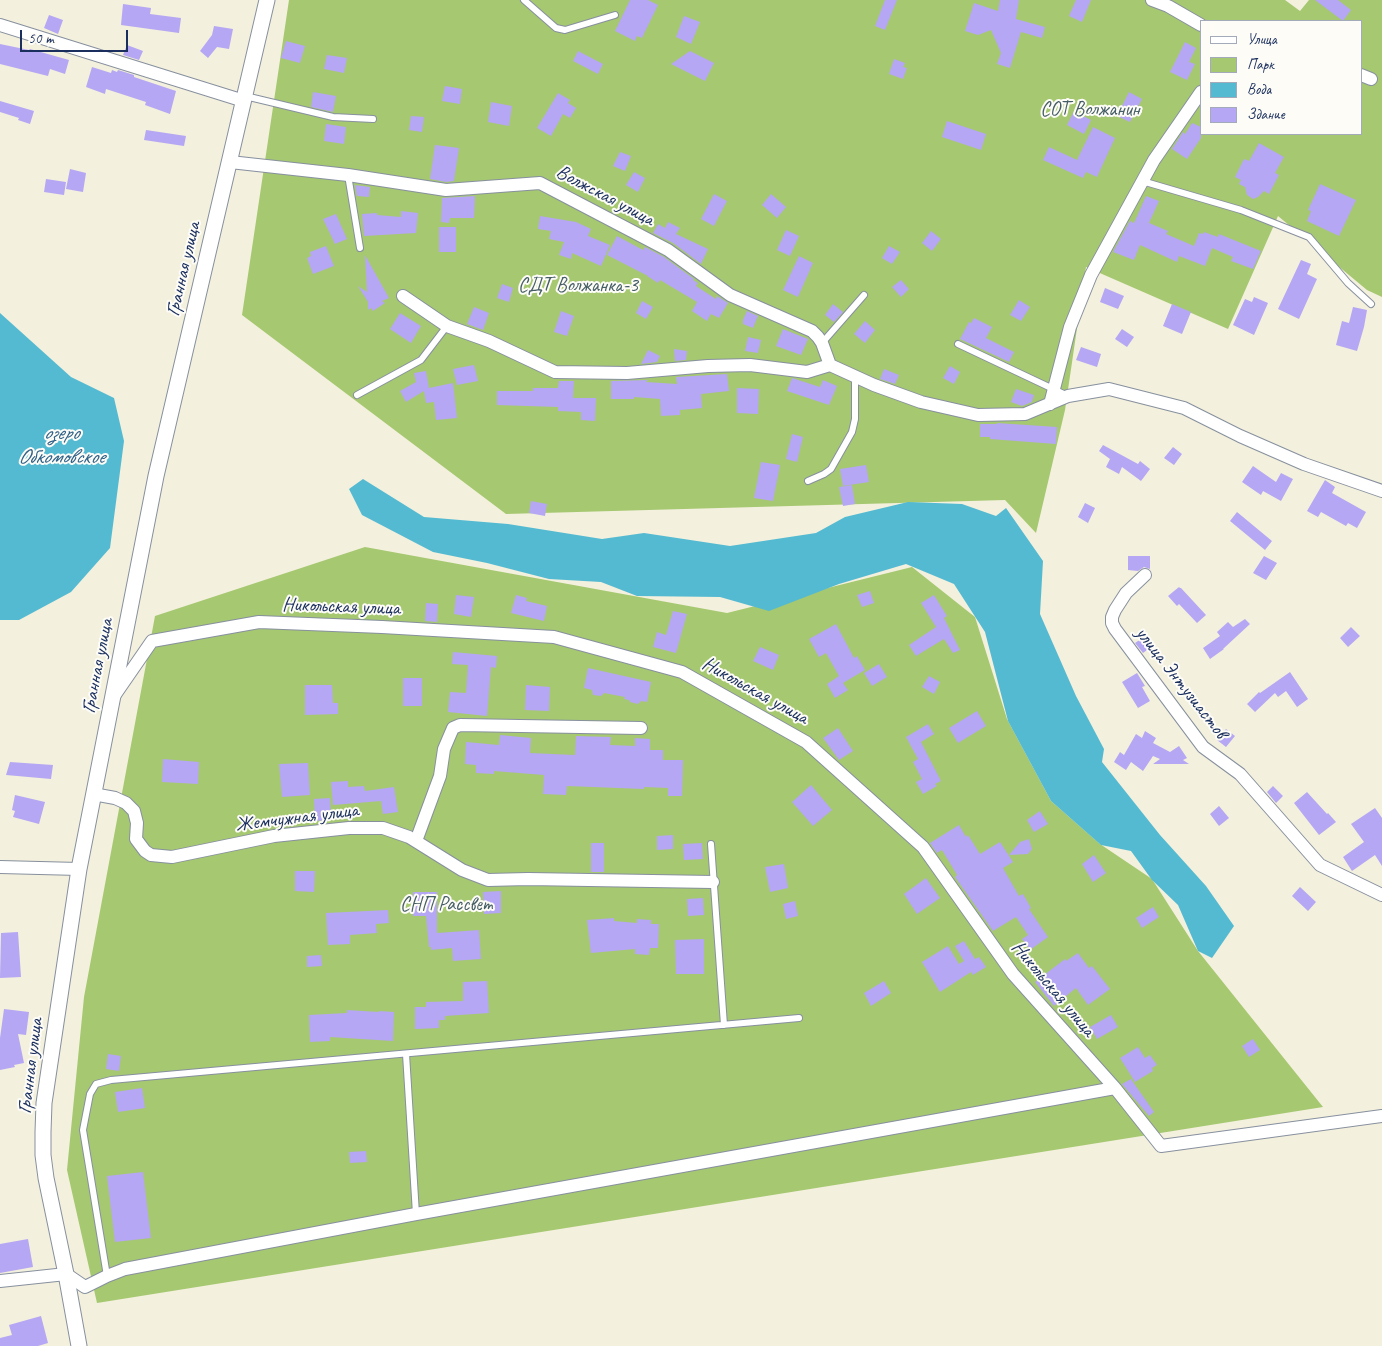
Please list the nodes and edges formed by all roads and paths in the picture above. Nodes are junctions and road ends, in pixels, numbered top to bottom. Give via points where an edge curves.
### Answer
1 (267, 0) edge
2 (524, 0) edge
3 (1152, 0) edge
4 (615, 15) dead end
5 (1200, 24) edge
6 (0, 25) edge
7 (1200, 93) edge
8 (245, 98) junction
9 (373, 119) dead end
10 (230, 162) junction
11 (348, 175) junction
12 (1142, 181) junction
13 (360, 248) dead end
14 (864, 295) dead end
15 (402, 296) dead end
16 (1371, 304) dead end
17 (447, 326) junction
18 (822, 343) junction
19 (958, 344) dead end
20 (830, 364) junction
21 (855, 376) junction
22 (1054, 389) junction
23 (357, 395) dead end
24 (1068, 396) junction
25 (1050, 404) junction
26 (808, 481) dead end
27 (1382, 491) edge
28 (1145, 576) dead end
29 (111, 700) junction
30 (641, 728) dead end
31 (93, 794) junction
32 (416, 842) junction
33 (711, 844) dead end
34 (0, 867) edge
35 (79, 869) junction
36 (713, 882) junction
37 (1382, 895) edge
38 (799, 1018) dead end
39 (724, 1025) junction
40 (406, 1054) junction
41 (1114, 1088) junction
42 (1382, 1116) edge
43 (416, 1214) junction
44 (66, 1274) junction
45 (108, 1276) junction
46 (0, 1281) edge
47 (79, 1346) edge

1 - 8 street, Гранная улица
2 - 4 lane via 556,28 565,30
3 - 5 street
6 - 8 street
7 - 12 street
8 - 9 lane via 333,117
8 - 10 street, Гранная улица
10 - 11 street, Волжская улица
10 - 29 street, Гранная улица via 156,476
11 - 13 lane
11 - 18 street, Волжская улица via 446,190 540,183 668,250 730,295 812,331
12 - 16 lane via 1241,210 1309,237 1348,283
12 - 22 street via 1092,275 1070,327
14 - 18 lane
15 - 17 street
17 - 20 street via 489,341 555,372 627,373 750,365 807,372
17 - 23 lane via 421,360
18 - 20 street, Волжская улица
19 - 22 lane
20 - 21 street
21 - 25 street via 921,402 978,415 1025,414
21 - 26 lane via 852,432 830,469
22 - 24 lane
22 - 25 street
24 - 25 street
24 - 27 street via 1109,389 1184,408 1304,464
28 - 37 street, улица Энтузиастов via 1126,593 1115,610 1112,623 1203,747 1240,774 1320,866
29 - 31 street, Гранная улица
29 - 41 street, Никольская улица via 152,641 259,622 554,637 682,672 806,742 923,847 1012,974
30 - 32 street via 460,725 453,728
31 - 32 street, Жемчужная улица via 115,798 134,811 136,839 151,855 172,857 274,836 349,828 383,828
31 - 35 street, Гранная улица
32 - 36 street, Жемчужная улица via 462,870 488,880
33 - 36 lane
34 - 35 street
35 - 44 street, Гранная улица via 44,1103 43,1132 46,1178
36 - 39 lane
38 - 39 lane
39 - 40 lane
40 - 43 lane
40 - 45 lane via 111,1080 96,1084 90,1094 84,1130
41 - 42 street, Никольская улица via 1161,1146
41 - 43 street
43 - 45 street via 125,1269
44 - 45 street via 85,1287
44 - 46 street
44 - 47 street, Гранная улица

